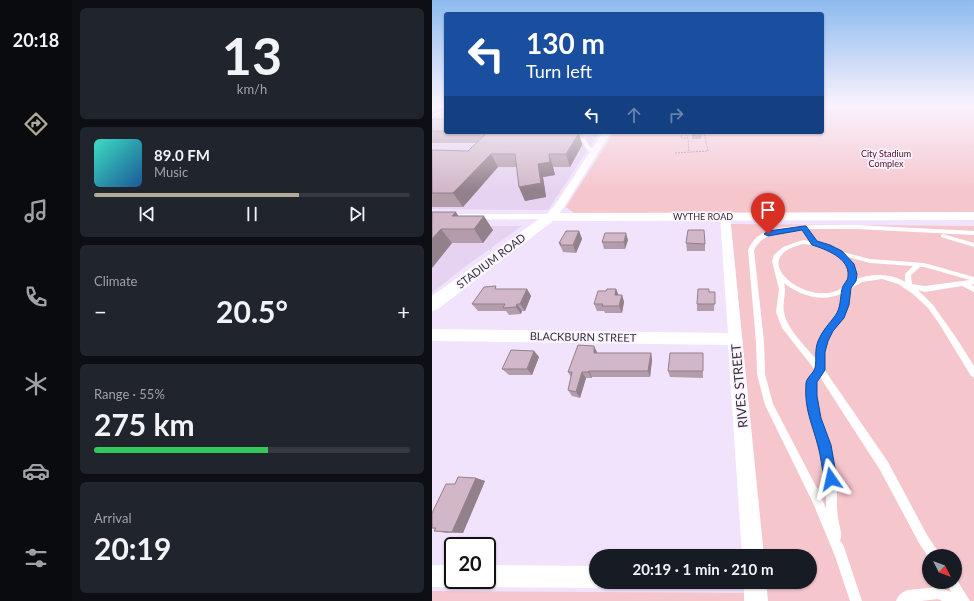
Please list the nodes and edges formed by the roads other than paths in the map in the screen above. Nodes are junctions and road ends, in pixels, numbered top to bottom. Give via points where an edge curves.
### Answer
1 (606, 134) edge
2 (565, 136) edge
3 (594, 152) junction
4 (974, 216) edge
5 (432, 217) edge
6 (550, 217) junction
7 (726, 217) junction
8 (804, 228) junction
9 (931, 233) junction
10 (974, 234) edge
11 (814, 243) junction
12 (974, 245) edge
13 (839, 253) junction
14 (918, 265) junction
15 (777, 271) junction
16 (974, 281) edge
17 (961, 284) junction
18 (908, 286) junction
19 (847, 288) junction
20 (974, 289) edge
21 (432, 305) edge
22 (432, 335) edge
23 (735, 339) junction
24 (820, 370) junction
25 (974, 373) edge
26 (752, 549) edge
27 (930, 549) edge
28 (838, 551) junction
29 (432, 576) edge
30 (444, 576) edge
31 (496, 576) edge
32 (589, 577) edge
33 (755, 589) edge
34 (956, 589) edge
35 (756, 601) edge
36 (856, 601) edge
37 (902, 601) edge
38 (958, 601) edge
39 (964, 601) edge

1 - 3 street
2 - 3 lane via 584,140 588,148
3 - 6 street
4 - 7 street, WYTHE ROAD
5 - 6 street, WYTHE ROAD
6 - 7 street, WYTHE ROAD
6 - 21 street, STADIUM ROAD
7 - 23 street, RIVES STREET
8 - 9 lane via 835,227
8 - 11 lane
8 - 28 lane via 768,234 757,240 751,250 761,374 769,405 817,500
9 - 10 lane
9 - 12 lane
11 - 13 lane
11 - 15 lane via 797,243 784,248 778,255
13 - 14 lane via 870,262
13 - 19 lane via 853,274
14 - 16 lane
14 - 18 lane via 908,274
15 - 19 lane via 791,286 815,295 828,295
15 - 24 lane via 782,289 780,312 786,328
16 - 17 lane
17 - 18 lane via 925,289
17 - 20 lane
18 - 19 lane via 896,280 873,277 863,279
18 - 25 lane via 925,299
19 - 24 lane via 839,318 823,340
22 - 23 street, BLACKBURN STREET
23 - 26 street, RIVES STREET
24 - 27 lane via 884,466
24 - 28 lane via 812,381 811,396 831,479 832,517
28 - 36 lane
29 - 30 street
31 - 32 street
33 - 35 street
34 - 39 lane
37 - 38 lane via 908,596 938,593

